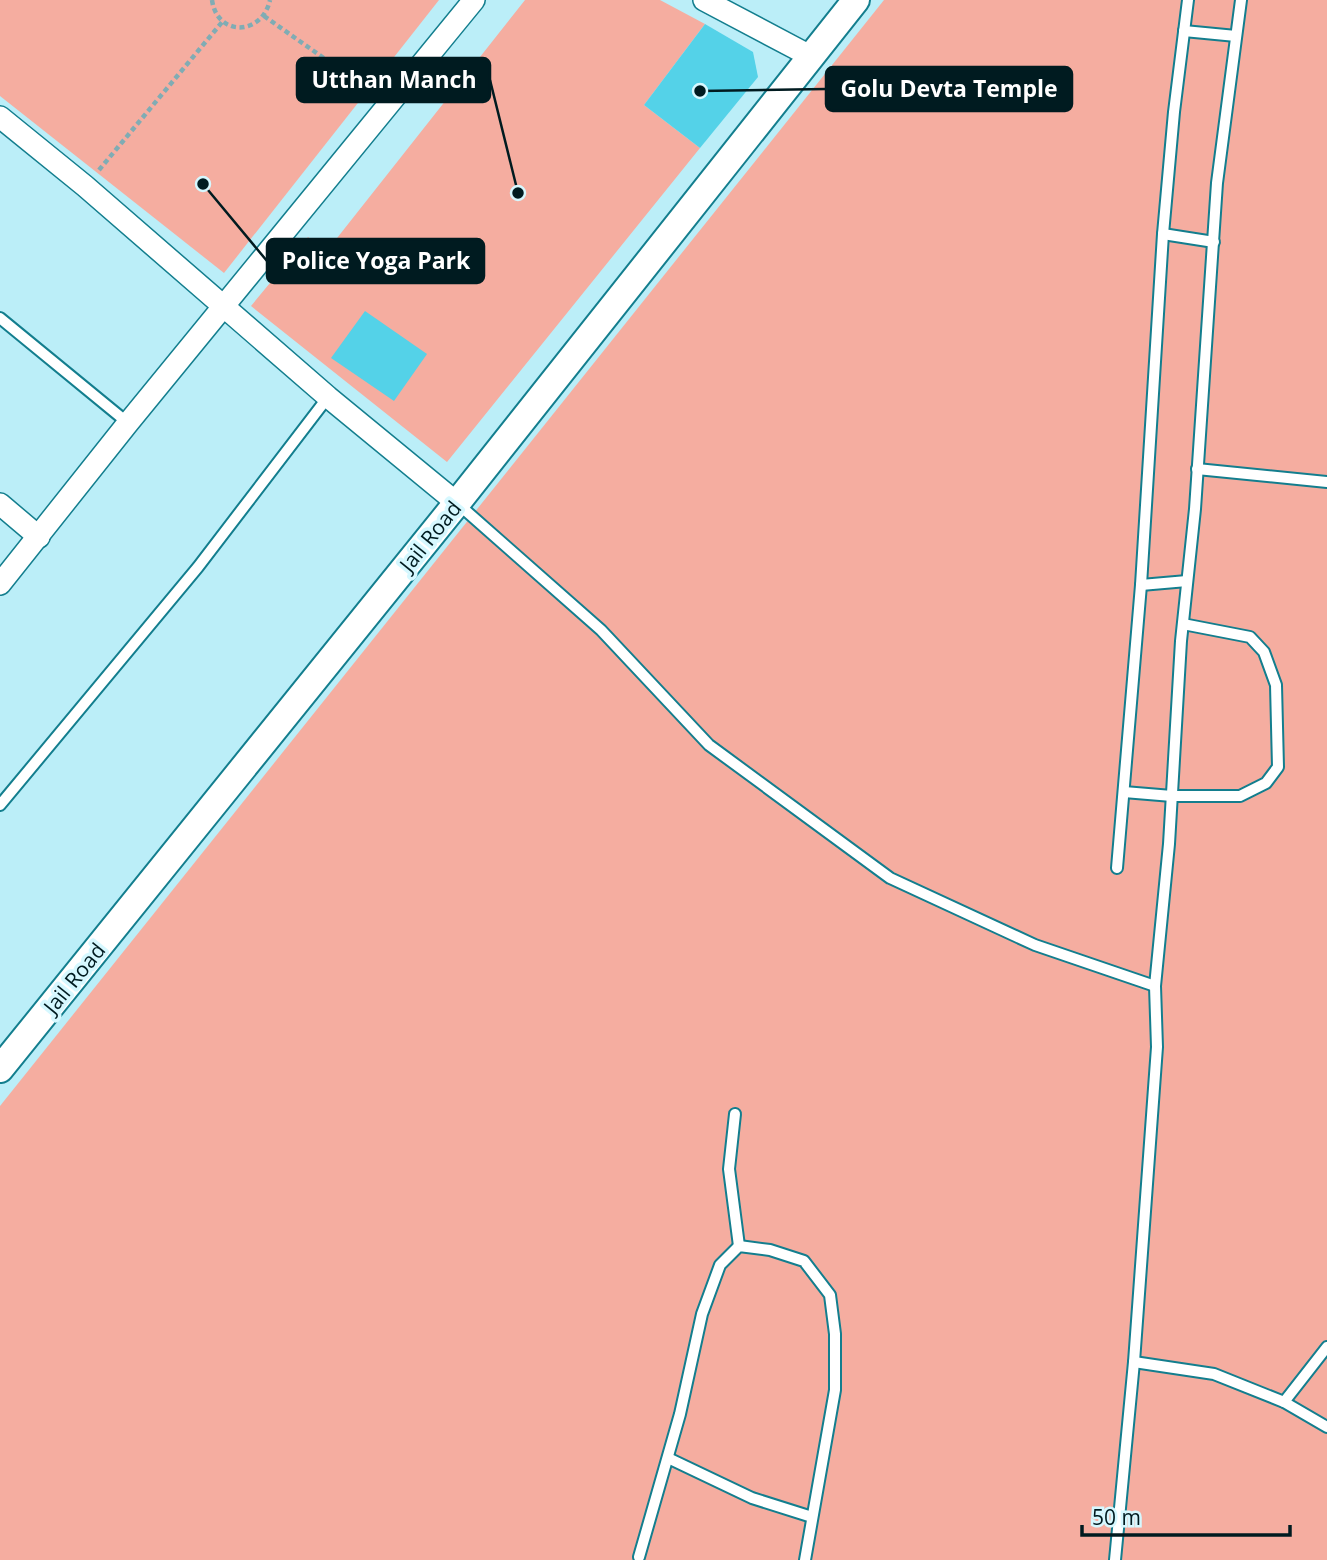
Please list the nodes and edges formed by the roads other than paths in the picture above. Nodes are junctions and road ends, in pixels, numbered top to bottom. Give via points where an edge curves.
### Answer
1 (474, 0) edge
2 (704, 0) edge
3 (856, 0) edge
4 (1188, 0) edge
5 (1241, 0) edge
6 (1184, 31) junction
7 (1236, 36) junction
8 (812, 57) junction
9 (0, 117) edge
10 (1163, 234) junction
11 (1214, 242) junction
12 (224, 305) junction
13 (0, 318) edge
14 (328, 397) junction
15 (128, 423) junction
16 (1198, 469) junction
17 (1327, 482) edge
18 (457, 503) junction
19 (0, 504) edge
20 (39, 537) junction
21 (1187, 581) junction
22 (0, 584) edge
23 (1141, 585) junction
24 (1183, 624) junction
25 (1124, 792) junction
26 (1172, 796) junction
27 (0, 806) edge
28 (1117, 868) dead end
29 (1155, 986) junction
30 (0, 1069) edge
31 (734, 1114) dead end
32 (739, 1246) junction
33 (1327, 1347) edge
34 (1135, 1362) junction
35 (1284, 1402) junction
36 (1327, 1427) edge
37 (668, 1458) junction
38 (812, 1517) junction
39 (639, 1557) dead end
40 (805, 1560) edge
41 (1115, 1560) edge

1 - 12 street
2 - 8 street
3 - 8 street, Jail Road
4 - 6 lane
5 - 7 lane
6 - 7 lane
6 - 10 lane
7 - 11 lane
8 - 18 street, Jail Road
9 - 12 street
10 - 11 lane
10 - 23 lane
11 - 16 lane
12 - 14 street
12 - 15 street
13 - 15 lane
14 - 18 street
14 - 27 lane via 198,567
15 - 20 street
16 - 17 lane
16 - 21 lane
18 - 29 lane via 601,630 709,745 890,878 1035,945
18 - 30 street, Jail Road
19 - 20 street
20 - 22 street
21 - 23 lane
21 - 24 lane
23 - 25 lane
24 - 26 lane
24 - 26 lane via 1250,637 1264,652 1276,685 1278,767 1266,783 1240,796
25 - 26 lane
25 - 28 lane
26 - 29 lane
29 - 34 lane via 1157,1047
31 - 32 lane via 729,1169
32 - 37 lane via 720,1265 702,1314
32 - 38 lane via 804,1261 831,1294 835,1390
33 - 35 lane
34 - 35 lane via 1214,1374
34 - 41 lane
35 - 36 lane
37 - 38 lane via 752,1498
37 - 39 lane
38 - 40 lane

